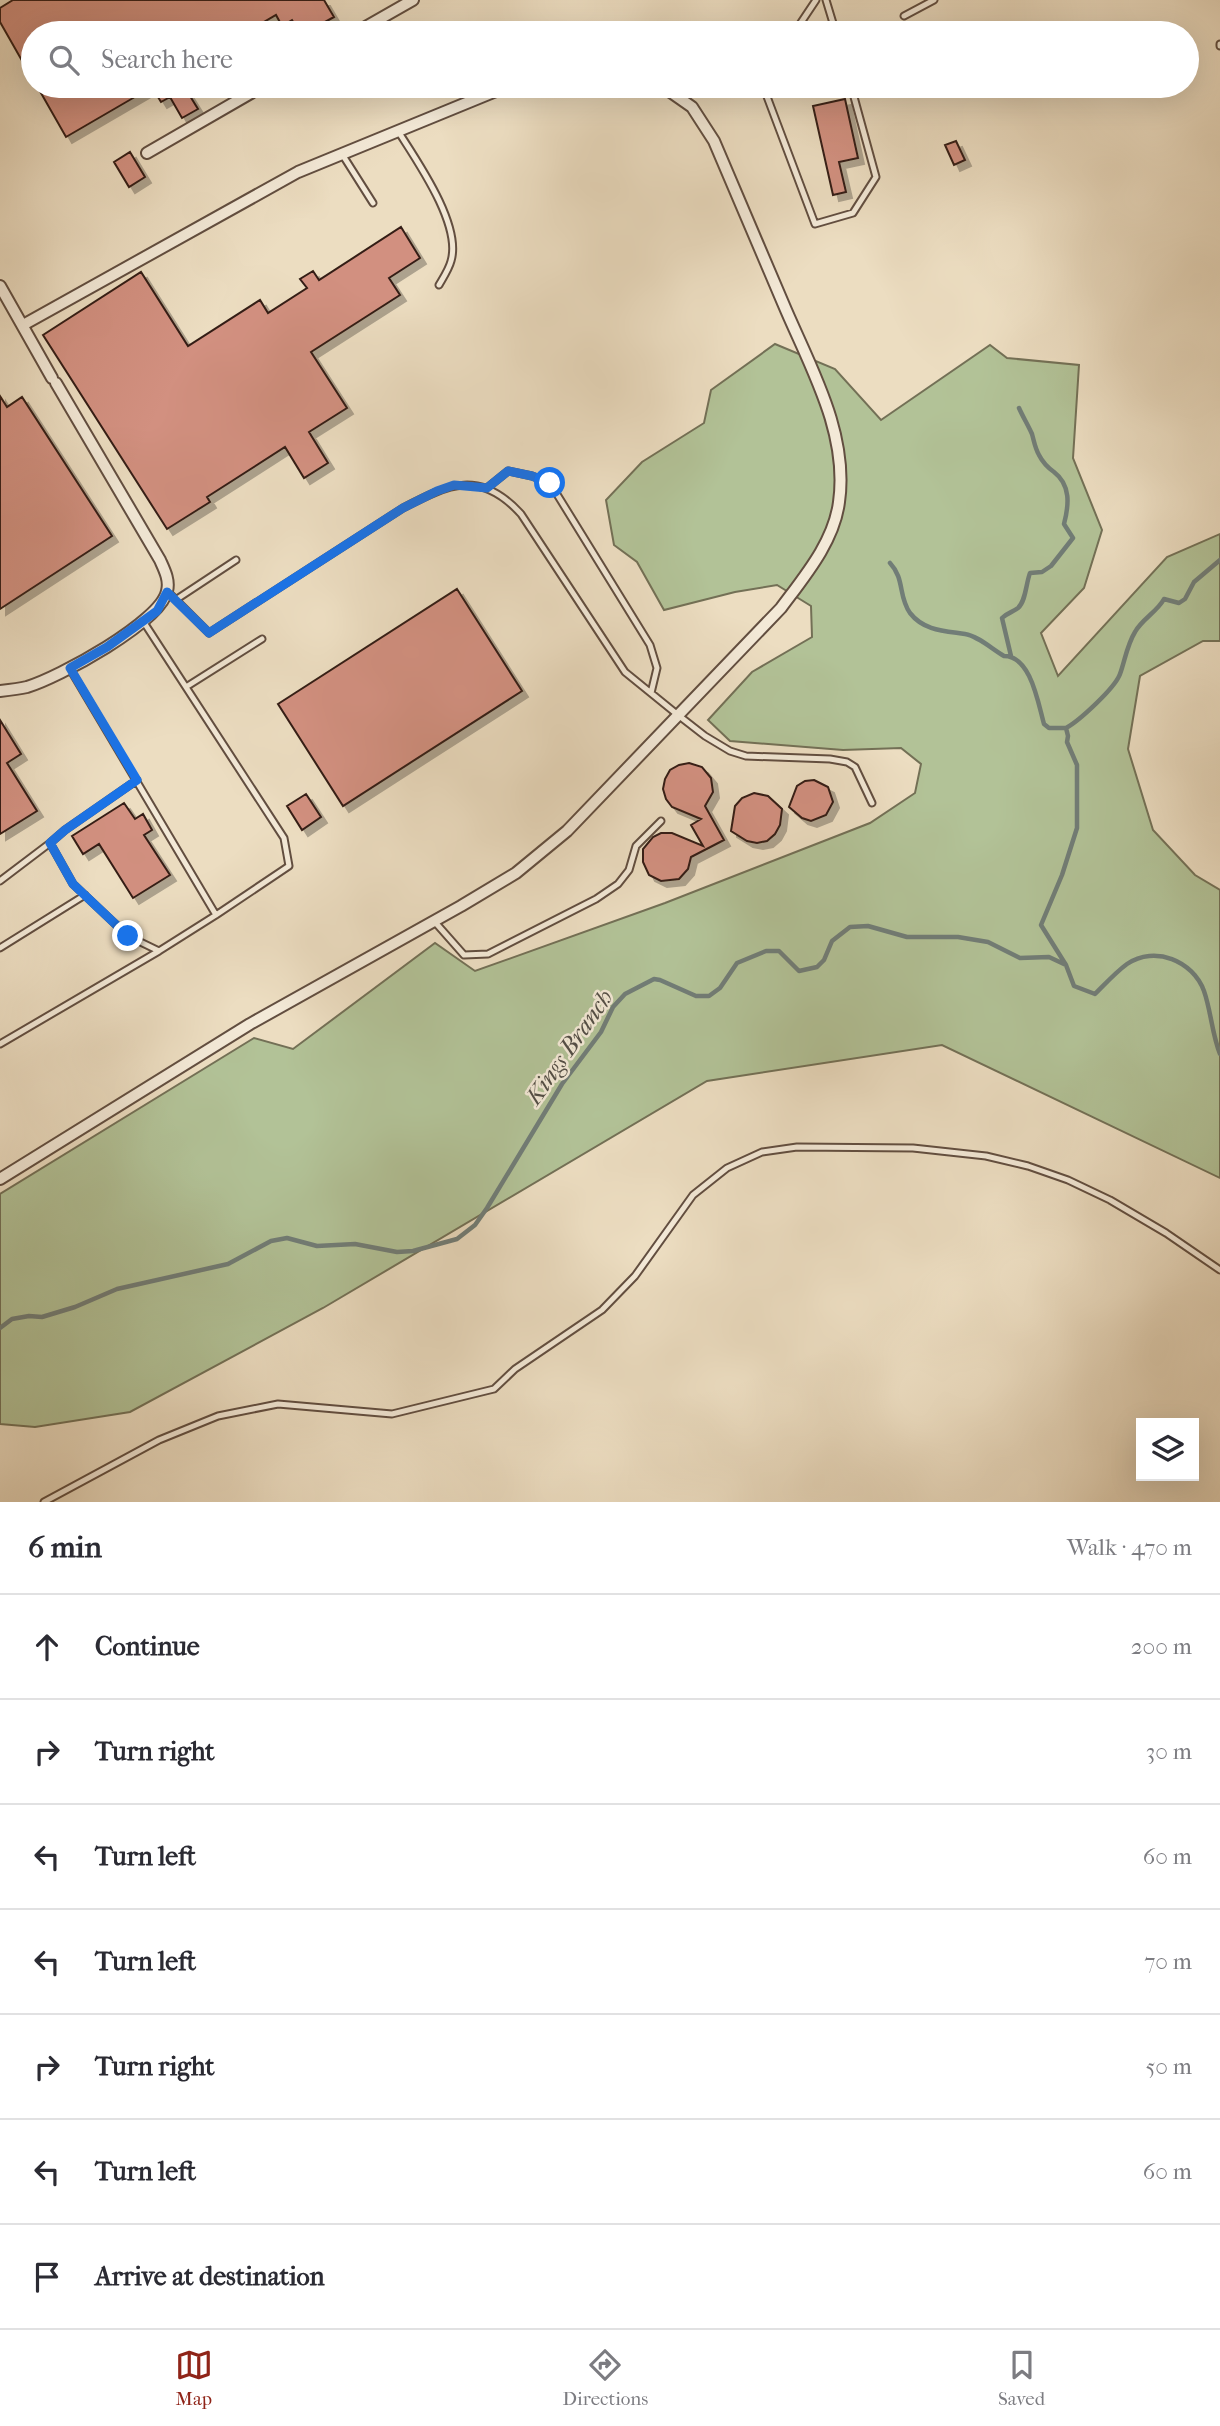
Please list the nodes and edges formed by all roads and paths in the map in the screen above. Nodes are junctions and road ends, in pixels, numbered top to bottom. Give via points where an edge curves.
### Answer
1 (413, 0) edge
2 (816, 0) edge
3 (826, 0) edge
4 (934, 0) edge
5 (904, 16) dead end
6 (376, 21) edge
7 (802, 21) edge
8 (832, 21) edge
9 (242, 98) edge
10 (479, 98) edge
11 (679, 98) edge
12 (768, 98) edge
13 (854, 98) edge
14 (398, 131) junction
15 (147, 153) dead end
16 (342, 154) junction
17 (373, 203) dead end
18 (439, 285) dead end
19 (0, 286) edge
20 (23, 325) junction
21 (487, 488) junction
22 (236, 560) dead end
23 (172, 596) junction
24 (143, 621) junction
25 (261, 639) dead end
26 (70, 668) junction
27 (186, 687) junction
28 (0, 691) edge
29 (651, 693) junction
30 (678, 715) junction
31 (137, 780) junction
32 (872, 803) dead end
33 (661, 821) dead end
34 (50, 843) junction
35 (0, 881) edge
36 (85, 895) junction
37 (216, 915) junction
38 (434, 921) junction
39 (0, 948) edge
40 (159, 951) junction
41 (0, 1044) edge
42 (0, 1180) edge
43 (1220, 1270) edge
44 (44, 1502) edge

1 - 6 street
2 - 7 lane
3 - 8 lane
4 - 5 lane
9 - 15 street
10 - 14 street
11 - 30 street via 692,107 714,141 827,404 839,458 839,502 828,537 781,608
12 - 13 lane via 816,224 853,213 876,177
14 - 16 street
14 - 18 lane via 436,191 451,232 452,259
16 - 17 lane
16 - 20 street via 298,172
19 - 20 street
20 - 23 street via 160,560
21 - 23 lane via 454,485 403,508 209,633
21 - 29 lane via 506,498 520,514 611,653 625,672
21 - 29 lane via 508,471 550,483 650,645 657,668
22 - 23 lane
23 - 24 street
24 - 26 street
24 - 27 lane
25 - 27 lane
26 - 28 street via 27,687
26 - 31 lane
27 - 37 lane via 284,838 289,866
29 - 30 lane
30 - 32 lane via 705,736 746,756 847,762 855,767
30 - 38 street via 567,831 516,873
31 - 34 lane
31 - 37 lane
33 - 38 lane via 636,846 629,870 618,884 488,954 464,955
34 - 35 lane
34 - 36 lane via 73,884
36 - 39 lane
36 - 40 lane via 128,936
37 - 40 lane
38 - 42 street via 250,1024
40 - 41 lane
43 - 44 lane via 1110,1200 1028,1166 986,1156 913,1149 797,1147 762,1152 727,1168 693,1195 635,1276 602,1310 515,1369 494,1389 392,1414 278,1404 218,1416 159,1440

